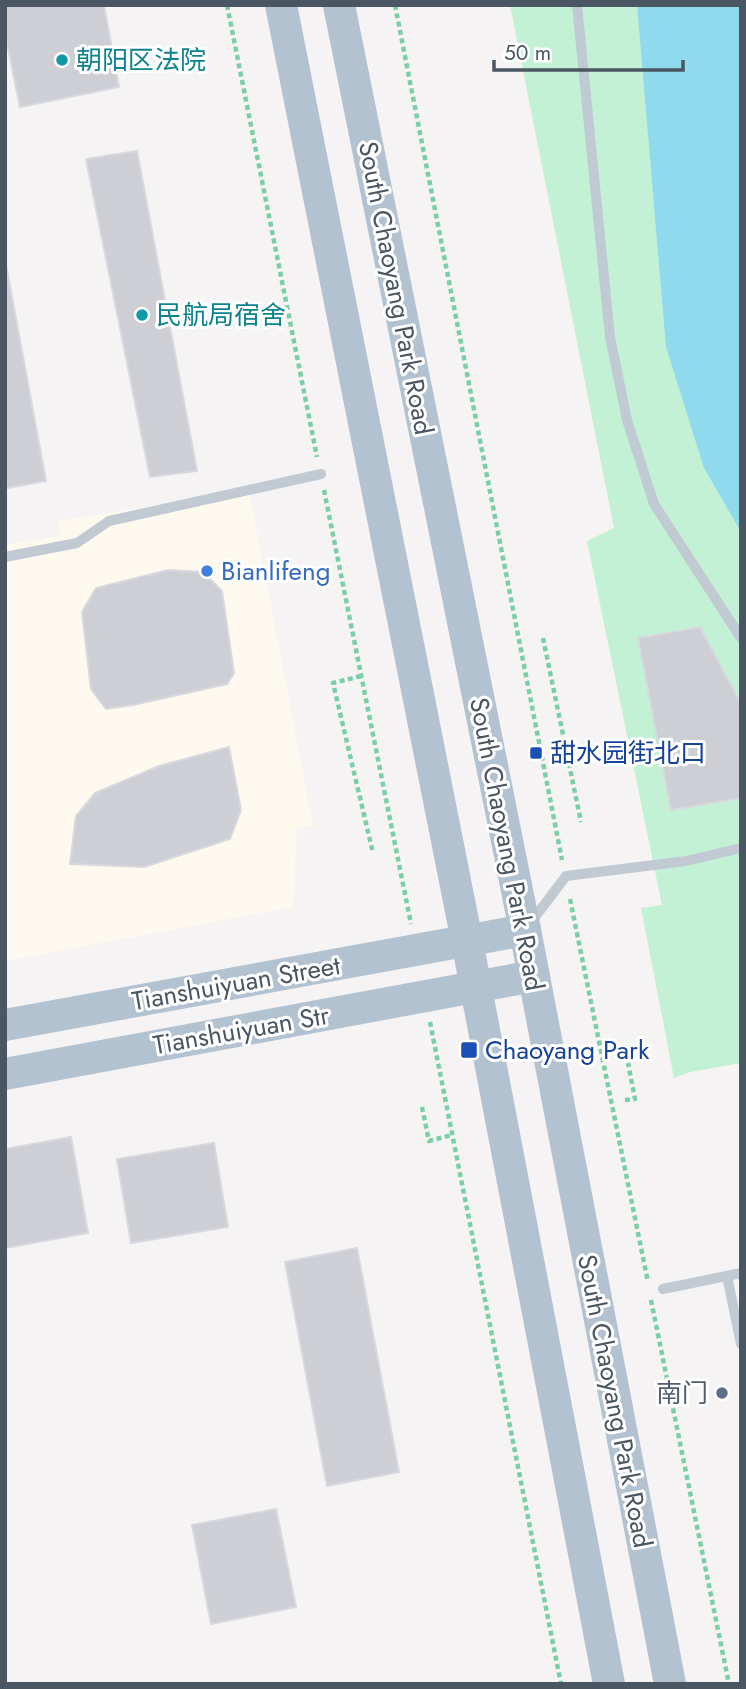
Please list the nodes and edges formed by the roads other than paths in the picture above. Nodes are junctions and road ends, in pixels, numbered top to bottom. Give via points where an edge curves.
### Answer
1 (281, 5) edge
2 (340, 5) edge
3 (577, 5) edge
4 (321, 474) road end
5 (5, 557) edge
6 (741, 638) edge
7 (741, 848) edge
8 (525, 930) junction
9 (467, 941) junction
10 (534, 976) junction
11 (476, 987) junction
12 (5, 1025) edge
13 (5, 1074) edge
14 (741, 1273) edge
15 (727, 1276) junction
16 (663, 1289) dead end
17 (741, 1344) edge
18 (609, 1684) edge
19 (670, 1684) edge

1 - 9 main road
2 - 8 main road, South Chaoyang Park Road
3 - 6 lane via 610,337 626,420 654,504
4 - 5 lane via 109,521 77,543
7 - 8 lane via 686,861 565,876
8 - 9 main road, Tianshuiyuan Street
8 - 10 main road, South Chaoyang Park Road
9 - 11 main road
9 - 12 main road, Tianshuiyuan Street
10 - 11 main road, Tianshuiyuan Str
10 - 19 main road, South Chaoyang Park Road
11 - 13 main road, Tianshuiyuan Str
11 - 18 main road
14 - 15 lane
15 - 16 lane
15 - 17 lane

